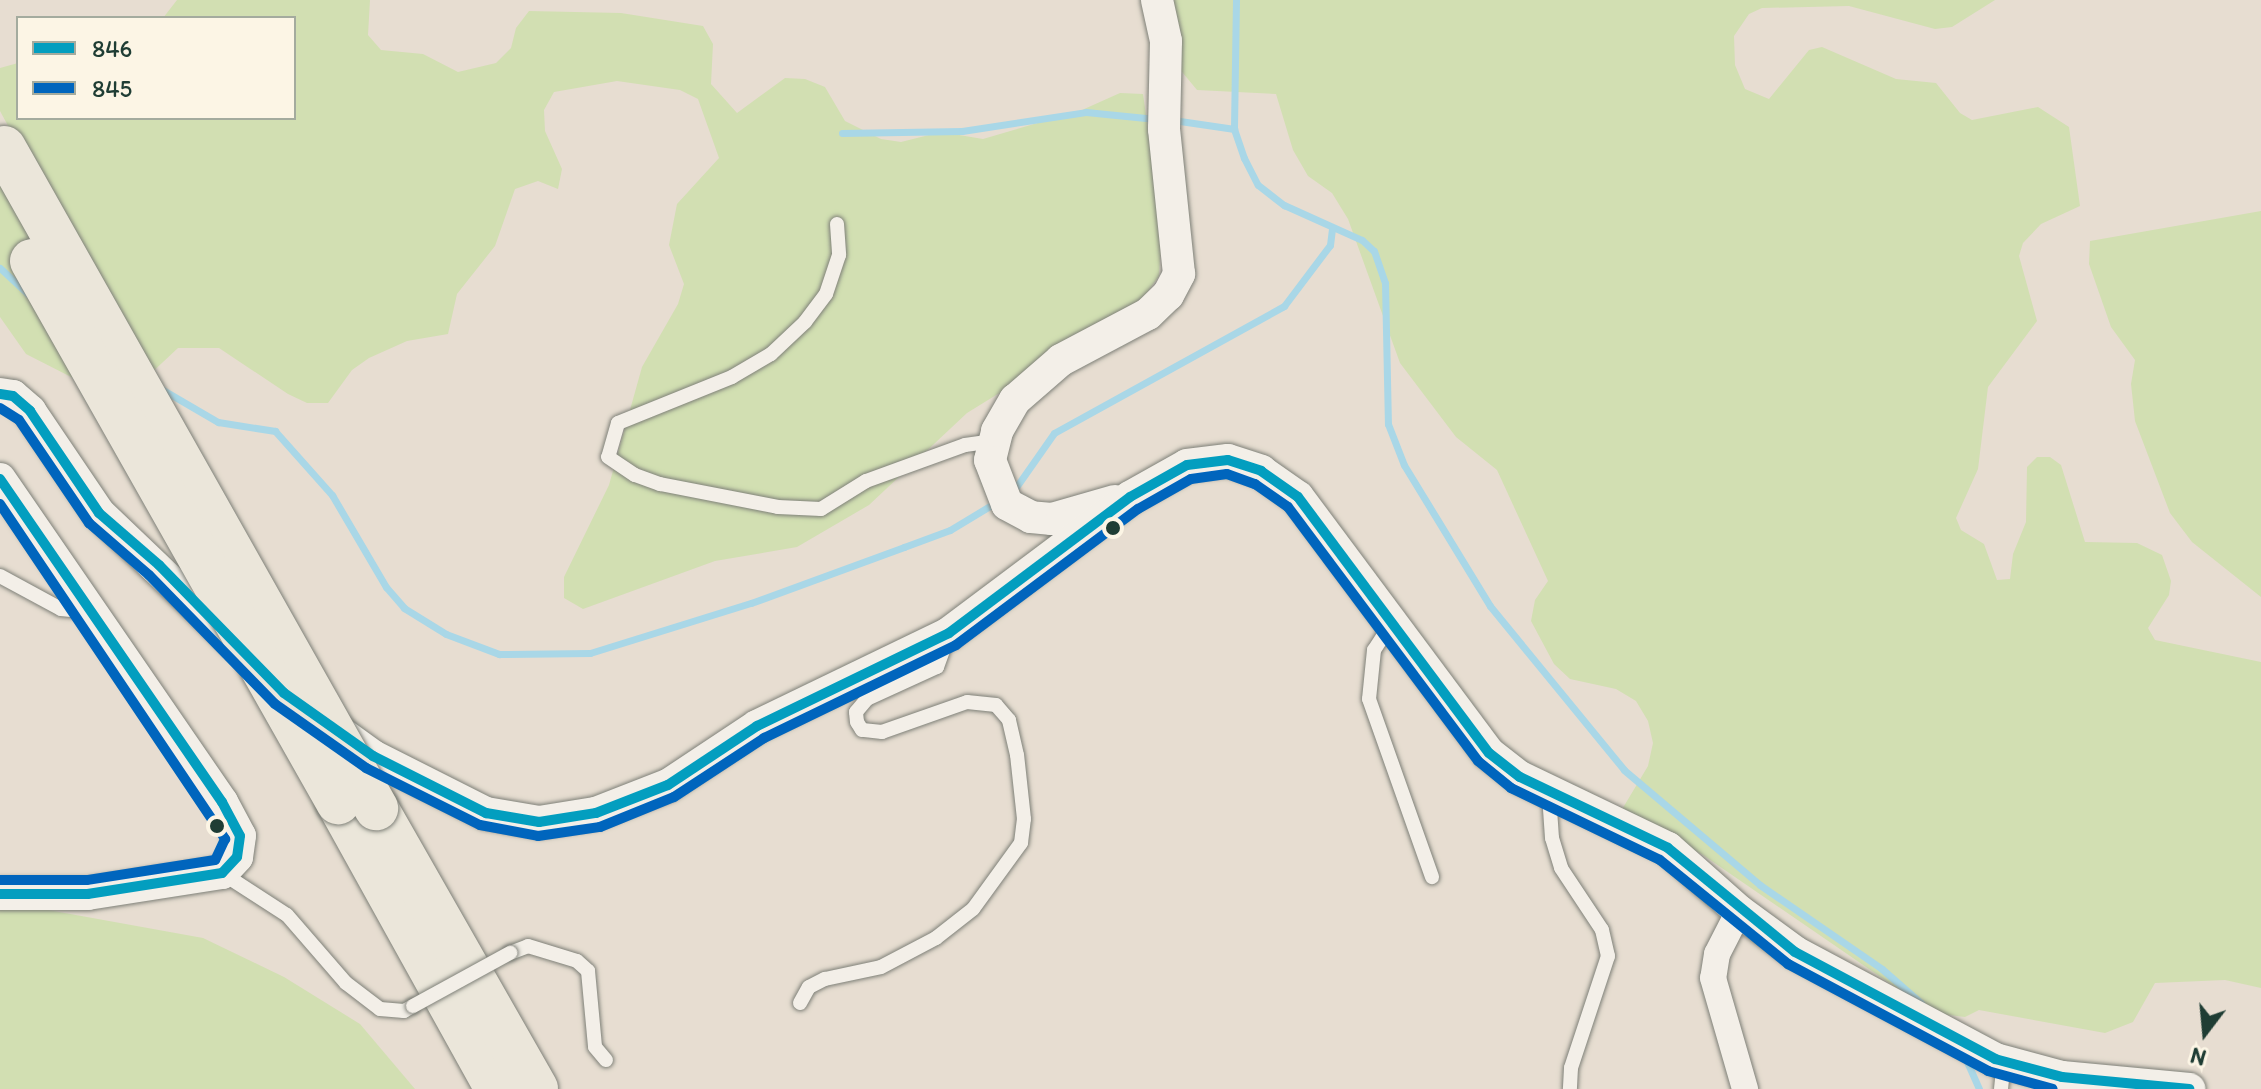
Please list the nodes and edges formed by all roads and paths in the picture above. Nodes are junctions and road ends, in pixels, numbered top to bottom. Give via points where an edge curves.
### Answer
1 (1157, 0) edge
2 (2, 145) edge
3 (0, 203) edge
4 (837, 224) dead end
5 (0, 394) edge
6 (995, 441) junction
7 (0, 479) edge
8 (1130, 497) junction
9 (0, 576) edge
10 (92, 612) junction
11 (1391, 624) junction
12 (949, 633) junction
13 (1549, 795) junction
14 (357, 805) junction
15 (222, 873) junction
16 (1432, 877) dead end
17 (0, 894) edge
18 (1739, 911) junction
19 (800, 1003) dead end
20 (606, 1060) dead end
21 (2002, 1075) edge
22 (497, 1089) edge
23 (536, 1089) edge
24 (1570, 1089) edge
25 (1745, 1089) edge
26 (2189, 1089) edge

1 - 6 street via 1166,41 1164,129 1179,274 1168,295 1148,314 1061,360 1015,400
2 - 14 highway, bridge
3 - 14 highway, bridge
4 - 6 lane via 839,255 826,294 805,322 771,354 732,377 618,423 607,446 608,457 660,484 778,507 821,509 866,481 965,445
5 - 12 street via 13,396 30,411 99,513 159,565 284,693 373,756 486,813 539,822 596,813 654,791 757,726
6 - 8 street via 990,460 996,484 1007,504 1031,517 1052,519
7 - 10 street
8 - 11 street via 1187,465 1228,460 1261,471 1298,497
8 - 12 street
9 - 10 lane via 61,609
10 - 15 street via 240,836 237,857
11 - 13 street via 1489,753
11 - 16 lane via 1374,650 1369,699
12 - 19 lane via 937,667 867,699 856,712 857,722 862,730 882,732 967,702 996,705 1009,720 1017,755 1024,819 1021,843 973,909 936,938 881,967 825,979 809,987
13 - 18 street via 1668,848
13 - 24 lane via 1549,821 1561,868 1602,930 1608,956 1571,1068
14 - 22 highway
14 - 23 highway
15 - 17 street via 88,894
15 - 20 lane, bridge via 287,915 346,983 380,1009 404,1011 528,946 577,961 588,971 595,1047
18 - 21 street via 1795,952 1934,1029
18 - 25 street via 1717,954 1713,978
21 - 26 street

